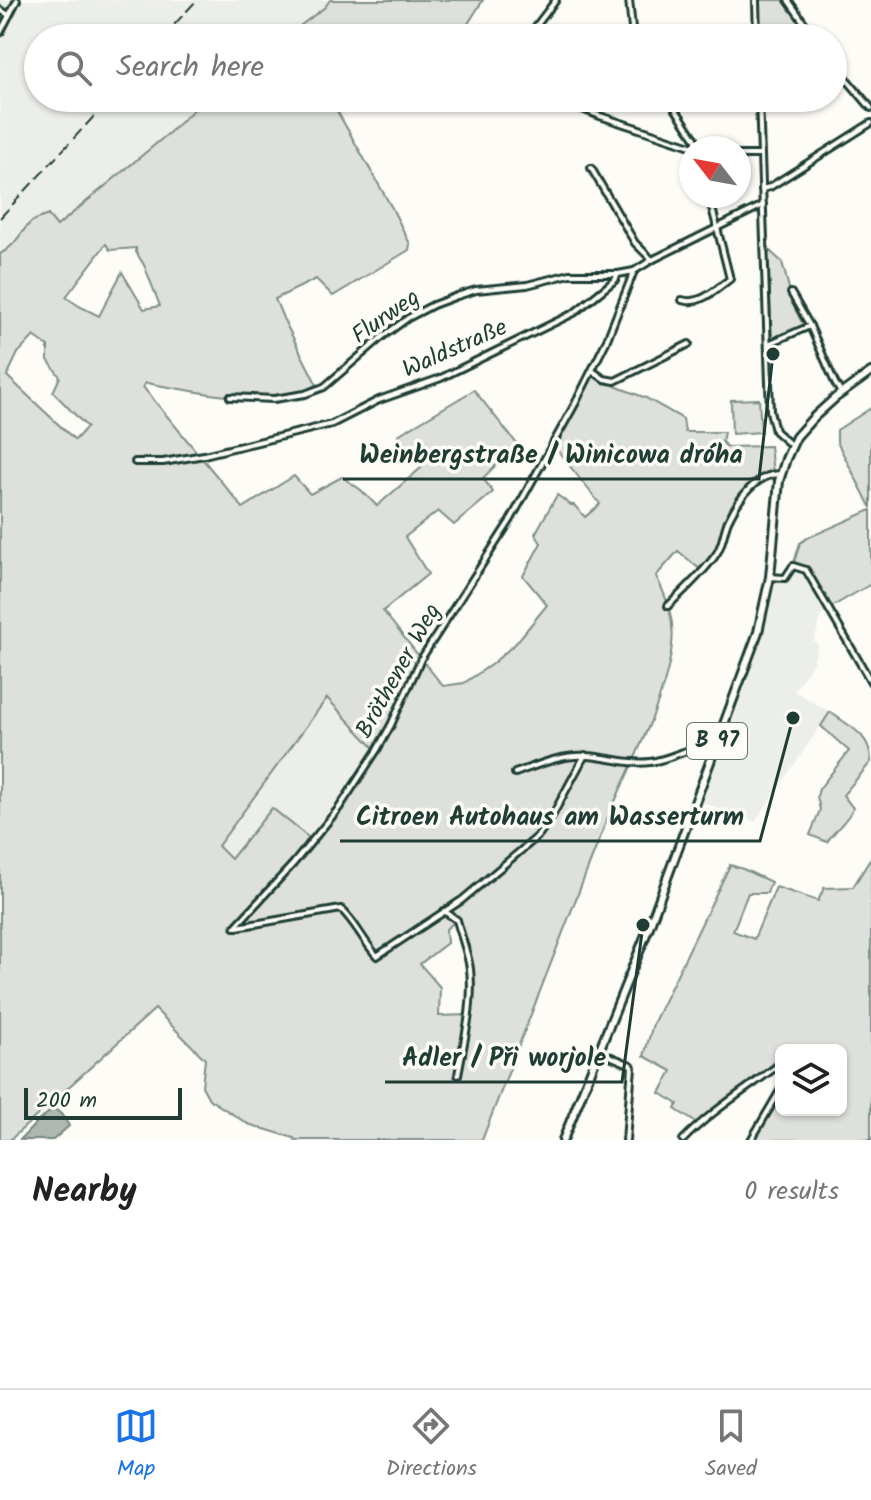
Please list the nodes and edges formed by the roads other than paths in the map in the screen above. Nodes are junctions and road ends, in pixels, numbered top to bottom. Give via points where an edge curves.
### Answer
1 (17, 0) edge
2 (556, 0) edge
3 (629, 0) edge
4 (756, 0) edge
5 (788, 0) edge
6 (0, 10) edge
7 (9, 15) junction
8 (538, 24) edge
9 (632, 24) edge
10 (757, 24) edge
11 (805, 24) edge
12 (0, 33) edge
13 (847, 80) edge
14 (871, 108) edge
15 (590, 112) edge
16 (677, 112) edge
17 (759, 112) edge
18 (871, 123) edge
19 (694, 136) edge
20 (679, 142) edge
21 (751, 155) edge
22 (761, 155) junction
23 (591, 168) dead end
24 (762, 189) junction
25 (763, 205) junction
26 (712, 208) edge
27 (716, 229) junction
28 (652, 260) junction
29 (634, 271) junction
30 (618, 274) junction
31 (791, 293) dead end
32 (682, 300) dead end
33 (810, 326) junction
34 (689, 344) dead end
35 (768, 344) junction
36 (593, 371) junction
37 (871, 372) edge
38 (841, 393) junction
39 (230, 397) dead end
40 (791, 445) junction
41 (135, 462) dead end
42 (781, 474) junction
43 (770, 577) junction
44 (668, 606) dead end
45 (871, 682) edge
46 (716, 744) junction
47 (585, 755) junction
48 (515, 773) dead end
49 (444, 911) junction
50 (600, 1052) junction
51 (775, 1067) edge
52 (458, 1075) dead end
53 (775, 1099) edge
54 (563, 1140) edge
55 (626, 1140) edge
56 (683, 1140) edge
57 (751, 1140) edge

1 - 7 street
2 - 8 street
3 - 9 street
4 - 10 street
5 - 11 street
6 - 7 street
7 - 12 street
13 - 14 street
15 - 20 street
16 - 19 street
17 - 22 street
18 - 24 street
21 - 22 street
22 - 24 street
23 - 28 street via 635,243
24 - 25 street
25 - 27 street
25 - 35 street
26 - 27 street
27 - 28 street
27 - 32 street via 730,279 697,301
28 - 29 street
29 - 30 street
29 - 36 street, Bröthener Weg
30 - 39 street, Flurweg via 570,274 457,296 408,318 324,387 274,399
30 - 41 street, Waldstraße via 574,313 332,424 204,455
31 - 33 street
33 - 35 street
33 - 38 street
34 - 36 street via 615,381
35 - 40 street via 772,425
36 - 49 street, Bröthener Weg via 339,808 235,927 341,909 377,956
37 - 38 main road, B 97
38 - 40 main road, B 97
40 - 42 main road, B 97
42 - 43 main road, B 97
42 - 44 street via 753,484 728,521 715,557
43 - 45 street via 785,578 793,566 806,570
43 - 46 main road, B 97 via 758,632
46 - 47 street via 649,762
46 - 50 main road, B 97
47 - 48 street
47 - 49 street via 537,837
49 - 52 street via 457,920 470,964 469,1016
50 - 54 main road, B 97
50 - 55 street via 632,1067
51 - 56 street
53 - 57 street

